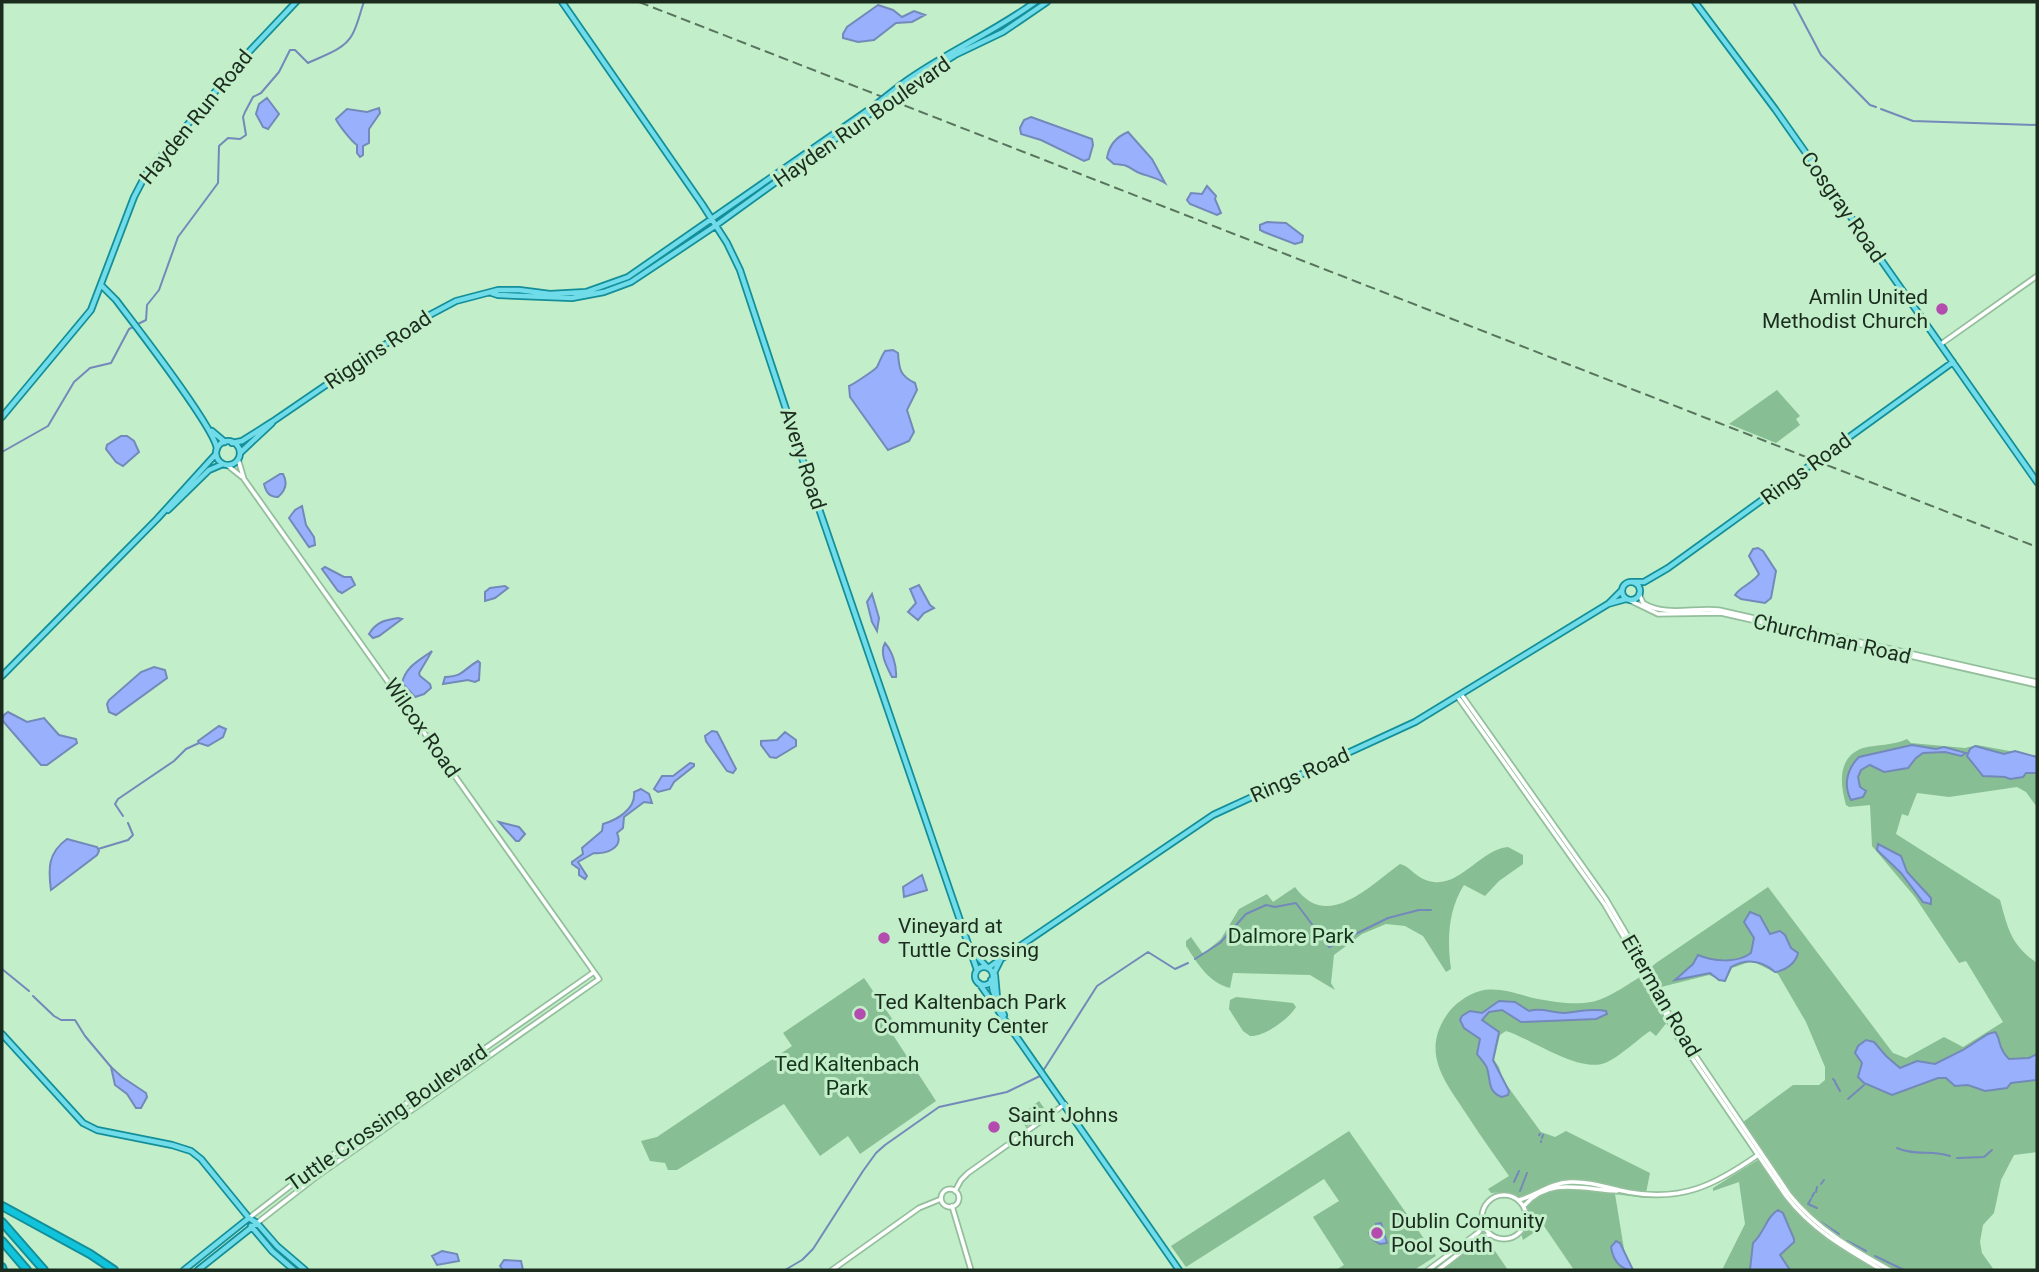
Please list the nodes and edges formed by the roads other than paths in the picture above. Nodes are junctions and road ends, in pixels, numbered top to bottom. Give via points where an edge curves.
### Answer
1 (296, 2) edge
2 (562, 2) edge
3 (1035, 2) edge
4 (1047, 2) edge
5 (1695, 2) edge
6 (904, 85) junction
7 (876, 107) junction
8 (712, 220) junction
9 (715, 226) junction
10 (2037, 276) edge
11 (102, 286) junction
12 (491, 293) junction
13 (1941, 344) junction
14 (1953, 362) junction
15 (2, 417) edge
16 (204, 422) junction
17 (272, 422) junction
18 (225, 442) junction
19 (232, 443) junction
20 (217, 451) junction
21 (239, 456) junction
22 (225, 465) junction
23 (244, 479) junction
24 (2037, 482) edge
25 (157, 519) junction
26 (1659, 574) junction
27 (1632, 582) junction
28 (1622, 590) junction
29 (1639, 593) junction
30 (1628, 599) junction
31 (1608, 604) junction
32 (2, 676) edge
33 (2037, 683) edge
34 (1459, 695) junction
35 (973, 951) junction
36 (999, 960) junction
37 (982, 961) junction
38 (987, 967) junction
39 (977, 970) junction
40 (594, 972) junction
41 (993, 975) junction
42 (599, 979) joint
43 (979, 983) junction
44 (997, 998) junction
45 (1004, 1016) junction
46 (2, 1034) edge
47 (1065, 1104) junction
48 (1760, 1154) junction
49 (955, 1191) junction
50 (1623, 1191) junction
51 (941, 1199) junction
52 (1519, 1200) junction
53 (2, 1206) edge
54 (951, 1206) junction
55 (1524, 1206) junction
56 (249, 1218) junction
57 (2, 1222) edge
58 (257, 1223) junction
59 (1483, 1224) junction
60 (251, 1227) junction
61 (1492, 1235) junction
62 (2, 1241) edge
63 (27, 1270) edge
64 (44, 1270) edge
65 (114, 1270) edge
66 (184, 1270) edge
67 (198, 1270) edge
68 (294, 1270) edge
69 (305, 1270) edge
70 (832, 1270) edge
71 (971, 1270) edge
72 (1180, 1270) edge
73 (1428, 1270) edge
74 (1438, 1270) edge
75 (1882, 1270) edge
76 (1891, 1270) edge

1 - 11 main road, Hayden Run Road via 146,174
2 - 8 main road, Avery Road
3 - 6 main road, Hayden Run Boulevard
4 - 6 main road, Hayden Run Boulevard via 991,39
5 - 13 main road, Cosgray Road
6 - 7 main road, Hayden Run Boulevard, bridge
7 - 8 main road, Hayden Run Boulevard
7 - 9 main road, Hayden Run Boulevard
8 - 9 main road, Avery Road
8 - 12 main road, Riggins Road via 628,277 603,288 572,294
9 - 12 main road, Riggins Road via 647,272 604,292 572,298
9 - 35 main road, Avery Road via 740,270
10 - 13 street
11 - 15 main road, Hayden Run Road via 83,322
11 - 16 main road
12 - 17 main road, Riggins Road via 435,311
13 - 14 main road, Cosgray Road
14 - 24 main road, Cosgray Road
14 - 26 main road, Rings Road
16 - 18 main road
16 - 20 main road
17 - 19 main road, Riggins Road
17 - 21 main road, Riggins Road
18 - 19 main road
18 - 20 main road
19 - 21 main road
20 - 22 main road via 218,460
20 - 25 main road
21 - 22 main road
21 - 23 street, Wilcox Road
22 - 23 street, Wilcox Road
22 - 25 main road via 209,470
23 - 40 street, Wilcox Road
25 - 32 main road
26 - 27 main road, Rings Road
26 - 29 main road, Rings Road
27 - 28 main road
27 - 29 main road
28 - 30 main road
28 - 31 main road, Rings Road
29 - 30 main road
29 - 33 street, Churchman Road via 1643,603 1659,610 1719,610
30 - 31 main road, Rings Road
30 - 33 street, Churchman Road via 1658,614 1721,613
31 - 34 main road, Rings Road
34 - 36 main road, Rings Road via 1389,735 1213,815
34 - 48 street, Eiterman Road via 1605,905 1671,1026
35 - 37 main road, Avery Road
35 - 39 main road, Avery Road
36 - 37 main road
36 - 38 main road, Rings Road
36 - 41 main road
37 - 38 main road, Avery Road
38 - 39 main road
38 - 41 main road
39 - 43 main road
40 - 42 street, Wilcox Road
40 - 56 street, Tuttle Crossing Boulevard
41 - 43 main road via 986,984
41 - 44 main road
41 - 44 main road
42 - 58 street, Tuttle Crossing Boulevard
43 - 45 main road
44 - 45 main road
45 - 47 main road
46 - 56 main road via 83,1123 191,1151
47 - 49 street via 968,1173
47 - 72 main road
48 - 50 street via 1699,1189 1667,1195
48 - 75 street, Eiterman Road via 1791,1202 1814,1227
48 - 76 street, Eiterman Road via 1814,1222
49 - 51 street via 944,1191
49 - 54 street via 959,1198
50 - 52 street via 1570,1182
50 - 55 street via 1568,1186 1541,1193
51 - 54 street
51 - 70 street via 919,1208
52 - 55 street
52 - 59 street via 1507,1194 1495,1196 1485,1205
53 - 65 highway
54 - 71 street
55 - 61 street via 1527,1217 1520,1233 1508,1238
56 - 58 main road
56 - 60 main road
56 - 66 main road, Tuttle Crossing Boulevard
57 - 64 highway
58 - 60 main road, Tuttle Crossing Boulevard
58 - 69 main road
59 - 61 street
59 - 73 street via 1479,1232
60 - 67 main road, Tuttle Crossing Boulevard
60 - 68 main road
61 - 74 street via 1484,1235
62 - 63 highway

